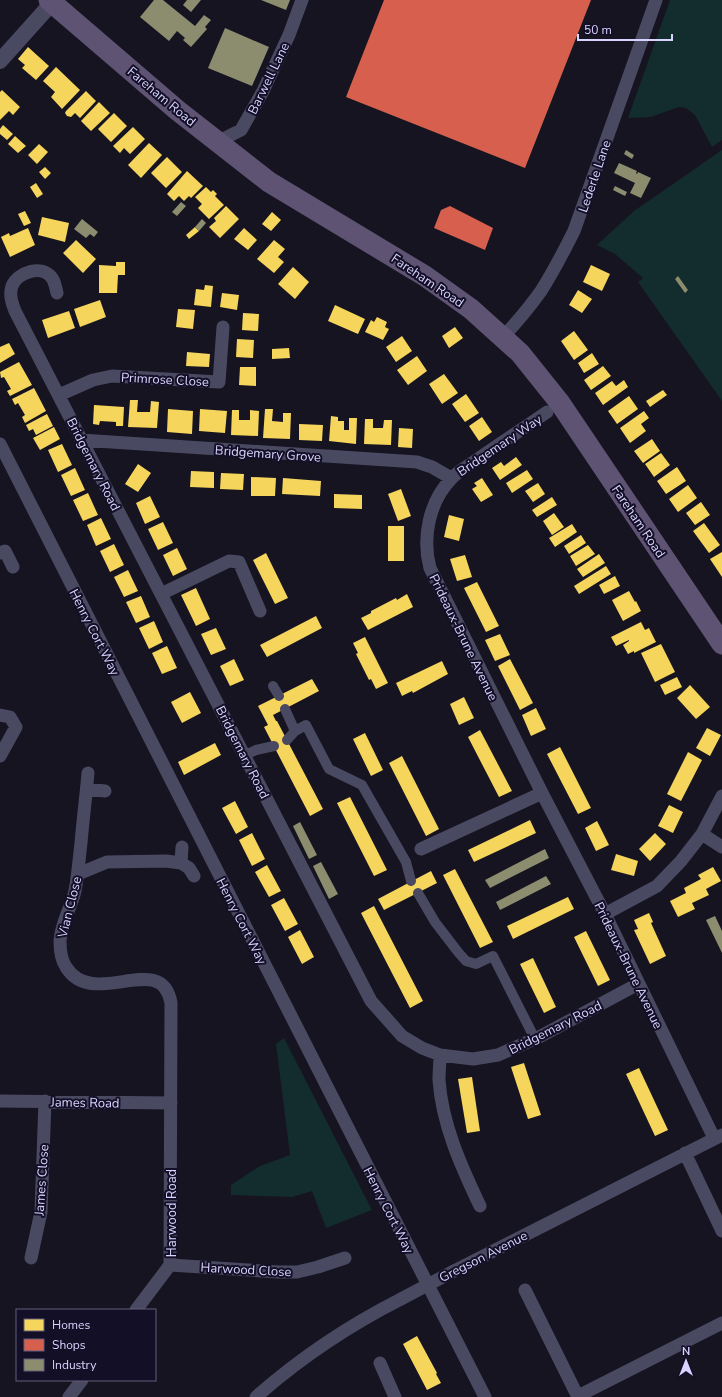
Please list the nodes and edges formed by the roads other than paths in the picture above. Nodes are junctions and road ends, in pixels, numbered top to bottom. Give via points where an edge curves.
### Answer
1 (302, 0) edge
2 (656, 0) edge
3 (51, 1) edge
4 (0, 61) edge
5 (217, 142) junction
6 (58, 293) dead end
7 (223, 327) dead end
8 (502, 337) junction
9 (58, 395) junction
10 (547, 412) dead end
11 (81, 440) junction
12 (0, 444) edge
13 (451, 478) junction
14 (0, 553) edge
15 (13, 567) dead end
16 (161, 594) junction
17 (260, 610) dead end
18 (722, 644) edge
19 (273, 686) dead end
20 (278, 696) dead end
21 (285, 709) dead end
22 (0, 714) edge
23 (295, 730) junction
24 (287, 740) dead end
25 (274, 746) dead end
26 (245, 755) junction
27 (0, 756) edge
28 (88, 773) dead end
29 (86, 789) junction
30 (105, 792) dead end
31 (542, 793) junction
32 (722, 796) edge
33 (702, 834) junction
34 (182, 847) dead end
35 (722, 847) edge
36 (421, 850) dead end
37 (181, 863) junction
38 (78, 874) junction
39 (194, 876) dead end
40 (411, 881) dead end
41 (418, 893) dead end
42 (605, 914) junction
43 (638, 984) junction
44 (535, 1039) junction
45 (440, 1055) junction
46 (0, 1101) edge
47 (45, 1101) junction
48 (171, 1103) junction
49 (718, 1137) edge
50 (685, 1153) junction
51 (480, 1206) dead end
52 (722, 1231) edge
53 (31, 1258) dead end
54 (345, 1258) dead end
55 (170, 1265) junction
56 (525, 1290) dead end
57 (137, 1309) edge
58 (722, 1323) edge
59 (380, 1363) dead end
60 (81, 1381) edge
61 (68, 1397) edge
62 (256, 1397) edge
63 (396, 1397) edge
64 (485, 1397) edge
65 (578, 1397) edge

1 - 5 street, Barwell Lane via 263,91 241,130
2 - 8 street, Lederle Lane via 574,231 540,292
3 - 4 street
3 - 5 main road, Fareham Road
5 - 8 main road, Fareham Road via 268,182 425,276 471,309
6 - 9 street, Bridgemary Road via 52,278 46,273 28,272 18,278 12,287 11,298 14,311
7 - 9 street, Primrose Close via 219,382 112,376 93,380
8 - 18 main road, Fareham Road via 520,353 560,403
9 - 11 street, Bridgemary Road
10 - 13 street, Bridgemary Way
11 - 13 street, Bridgemary Grove via 417,462
11 - 16 street, Bridgemary Road
12 - 64 street, Henry Cort Way
13 - 31 street, Prideaux-Brune Avenue via 432,510 428,526 426,544 430,568
14 - 15 street via 5,551
16 - 17 street via 229,561 239,562
16 - 26 street, Bridgemary Road
19 - 20 street
21 - 23 street
22 - 27 street via 10,717 16,727
23 - 24 street
23 - 40 street via 306,725 329,769 362,785 406,862
25 - 26 street
26 - 45 street, Bridgemary Road via 371,1001 402,1036
28 - 29 street, Vian Close
29 - 30 street
29 - 38 street, Vian Close
31 - 36 street
31 - 42 street, Prideaux-Brune Avenue
32 - 33 street
33 - 35 street
33 - 42 street via 657,886
34 - 37 street
37 - 38 street via 107,862
37 - 39 street via 189,868
38 - 48 street, Vian Close via 60,940 65,967 81,981 94,984 148,979 163,985 170,995 171,1003
41 - 44 street via 435,922 466,961 476,964 493,956
42 - 43 street, Prideaux-Brune Avenue
43 - 44 street, Bridgemary Road
43 - 49 street, Prideaux-Brune Avenue
44 - 45 street, Bridgemary Road via 498,1055 472,1059
45 - 51 street via 439,1079 443,1109 458,1160
46 - 47 street, James Road
47 - 48 street, James Road
47 - 53 street, James Close via 41,1212
48 - 55 street, Harwood Road
49 - 50 street, Gregson Avenue
50 - 52 street
50 - 62 street, Gregson Avenue, bridge via 368,1316 290,1368
54 - 55 street, Harwood Close via 297,1272
55 - 57 street, Harwood Road
56 - 65 street
58 - 65 street
59 - 63 street
60 - 61 street

